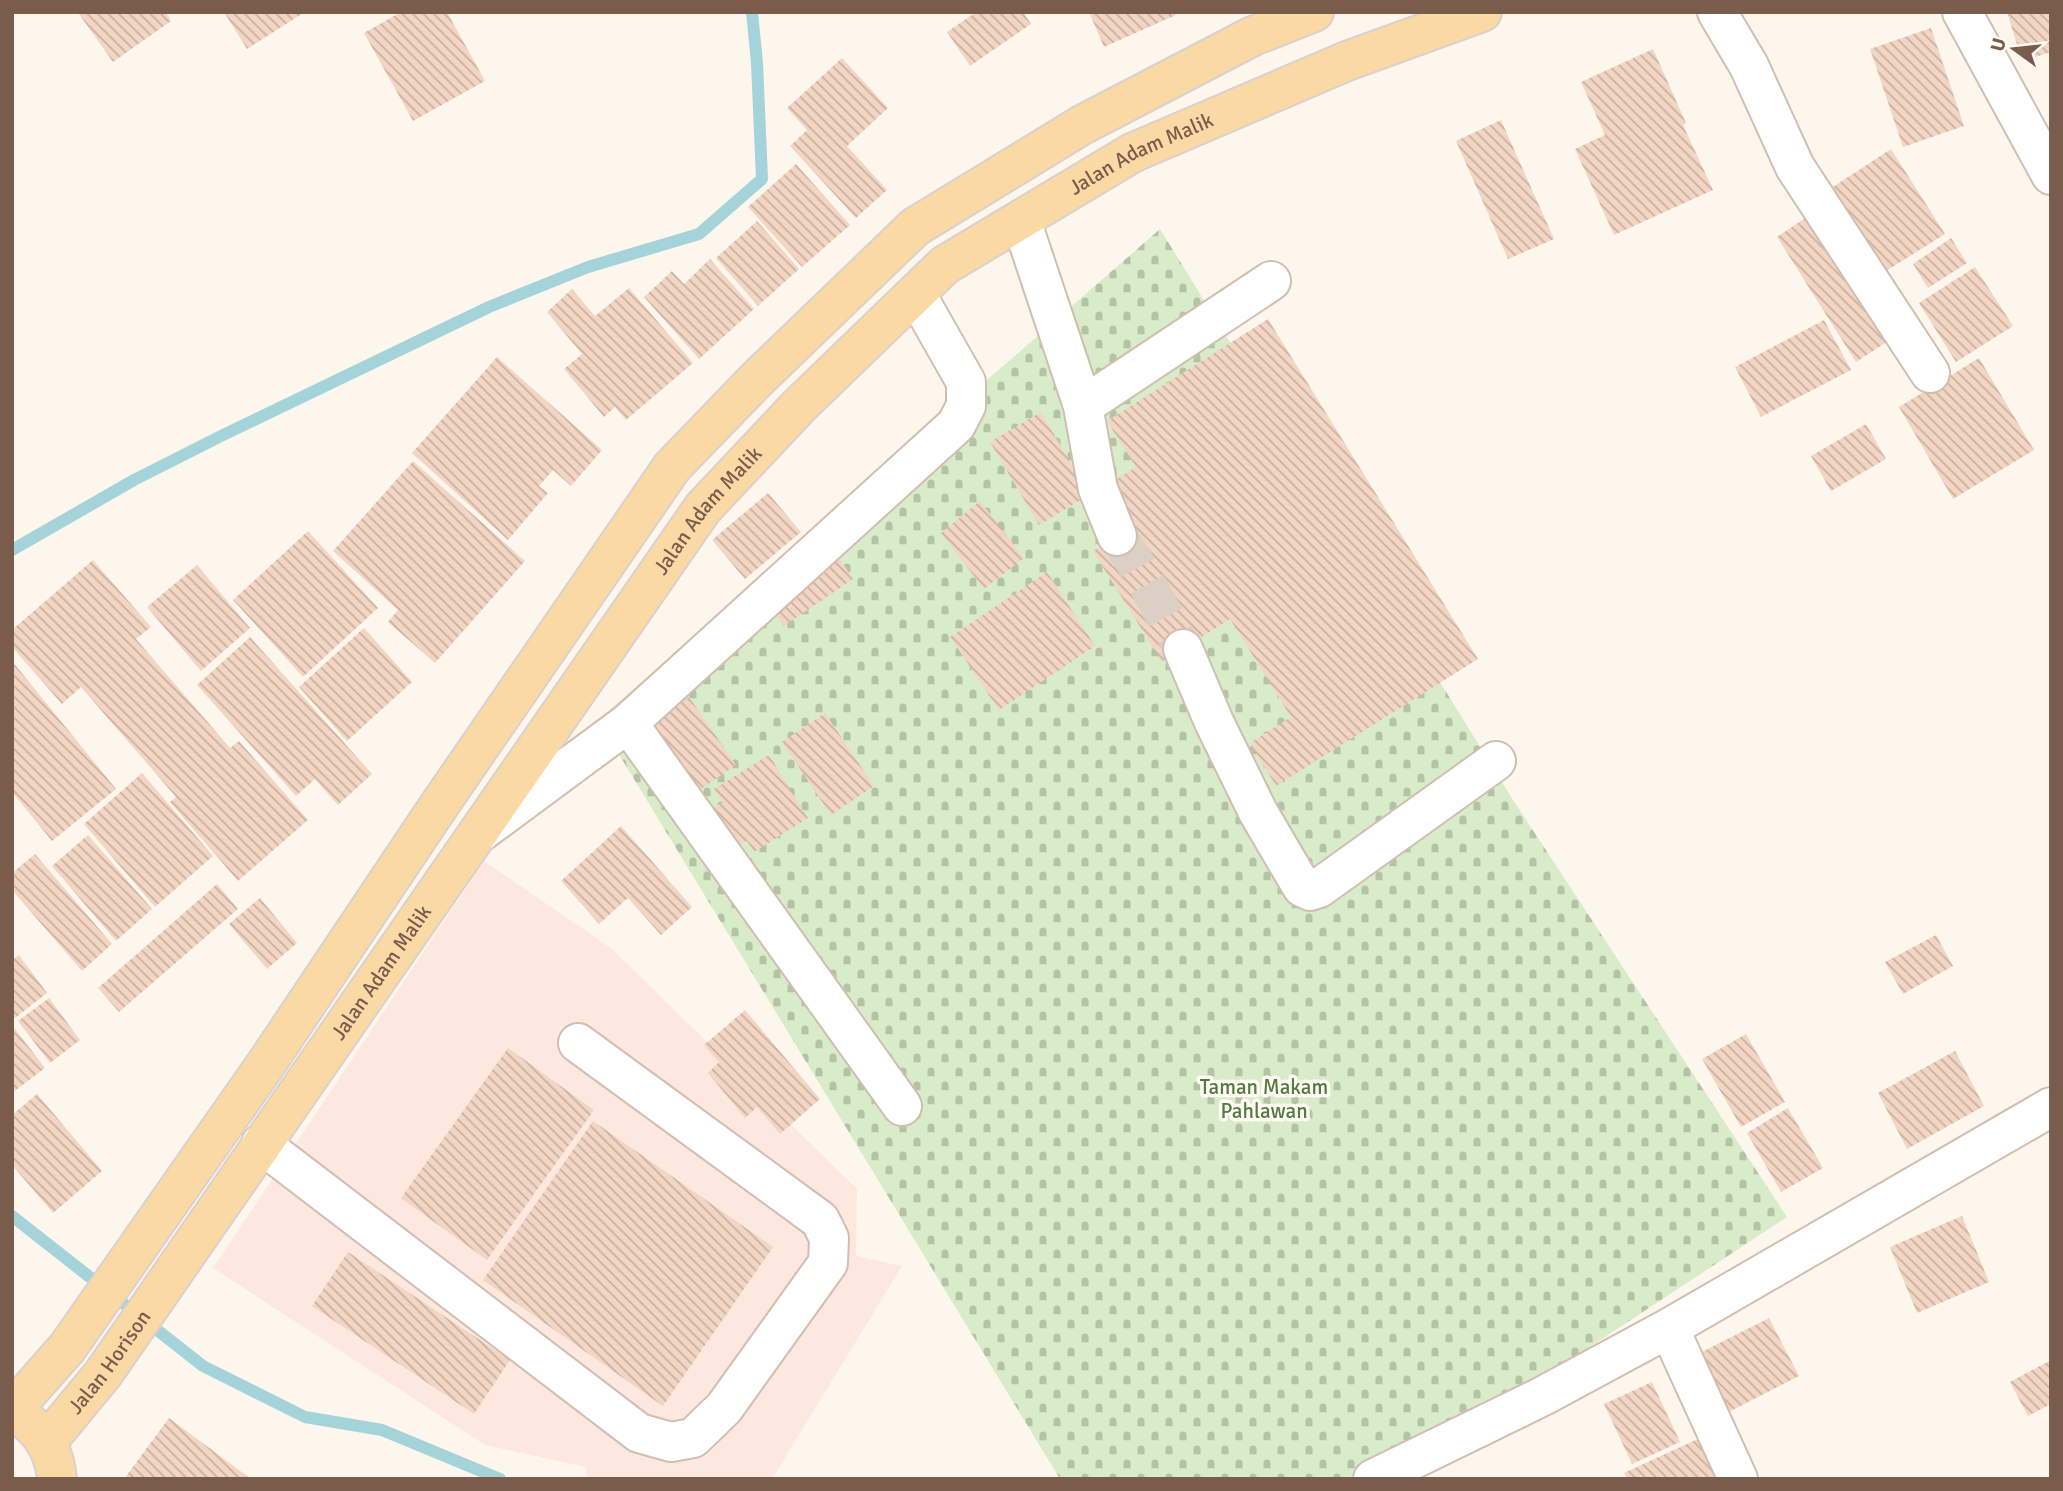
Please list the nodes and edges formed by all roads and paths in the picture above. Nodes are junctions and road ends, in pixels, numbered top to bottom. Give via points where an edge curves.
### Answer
1 (1314, 12) edge
2 (1482, 12) edge
3 (1717, 12) edge
4 (1962, 12) edge
5 (2051, 174) edge
6 (1021, 220) junction
7 (885, 255) junction
8 (1271, 281) dead end
9 (916, 294) junction
10 (1930, 373) dead end
11 (1083, 406) junction
12 (1117, 536) tunnel mouth
13 (1183, 649) tunnel mouth
14 (628, 723) junction
15 (1496, 761) dead end
16 (477, 835) junction
17 (408, 851) junction
18 (448, 878) junction
19 (579, 1043) dead end
20 (902, 1106) dead end
21 (2051, 1107) edge
22 (261, 1144) junction
23 (131, 1255) joint
24 (168, 1277) joint
25 (1670, 1328) junction
26 (12, 1411) edge
27 (47, 1443) junction
28 (57, 1479) edge
29 (1373, 1479) edge
30 (1738, 1479) edge

1 - 7 main road, Jalan Adam Malik via 1252,36 1082,125 915,227
2 - 6 main road, Jalan Adam Malik via 1347,61 1132,153
3 - 10 street via 1749,66 1794,167
4 - 5 street
6 - 9 main road, Jalan Adam Malik via 945,265
6 - 11 street
7 - 9 main road
7 - 17 main road, Jalan Adam Malik via 672,467
8 - 11 street
9 - 14 street via 966,382 966,406 956,425
9 - 16 main road, Jalan Adam Malik via 799,406 703,509
11 - 12 street via 1098,489
13 - 15 street via 1258,812 1302,887 1310,891
14 - 16 street
14 - 20 street
16 - 18 main road, Jalan Adam Malik
17 - 18 main road
17 - 23 main road, Jalan Adam Malik
18 - 22 main road, Jalan Adam Malik
19 - 22 street via 820,1220 829,1238 828,1263 724,1408 693,1438 671,1442 639,1433
21 - 25 street
22 - 24 main road, Jalan Adam Malik
23 - 26 main road, Jalan Horison via 67,1348
24 - 27 main road, Jalan Horison via 103,1374
25 - 29 street
25 - 30 street
26 - 27 main road
27 - 28 main road

